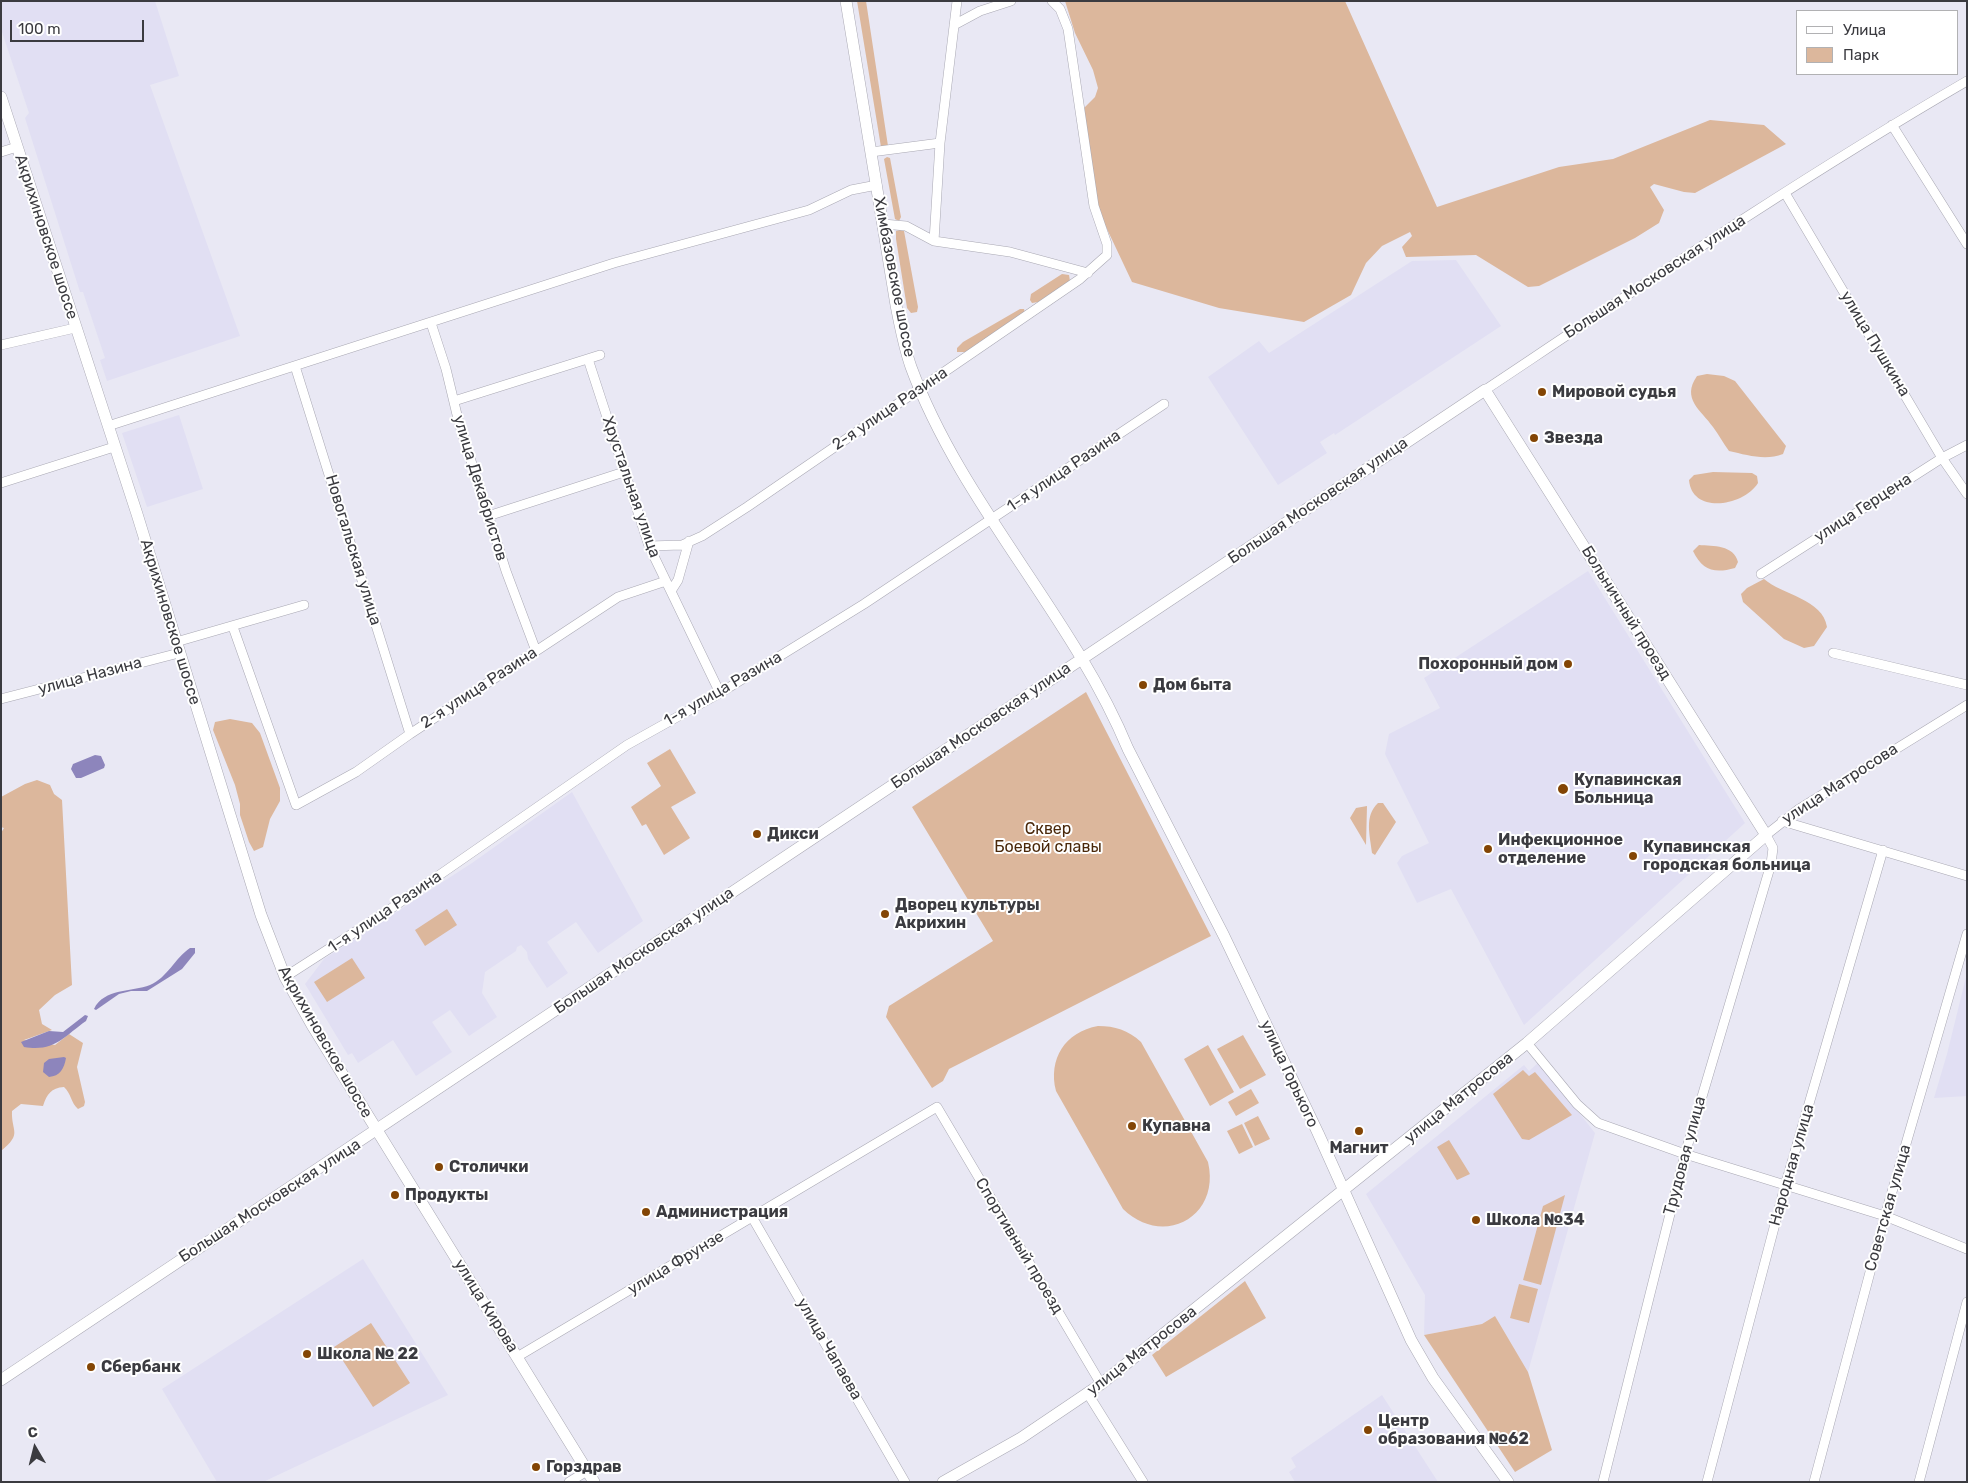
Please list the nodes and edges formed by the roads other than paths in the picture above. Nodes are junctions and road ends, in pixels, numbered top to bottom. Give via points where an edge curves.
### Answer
1 (846, 1) edge
2 (957, 1) edge
3 (1011, 1) edge
4 (1052, 1) edge
5 (954, 25) junction
6 (1967, 81) edge
7 (1, 97) edge
8 (1892, 125) junction
9 (940, 143) junction
10 (17, 147) junction
11 (1, 152) edge
12 (871, 152) junction
13 (877, 185) junction
14 (1785, 193) junction
15 (883, 224) junction
16 (934, 241) junction
17 (1967, 244) edge
18 (1088, 273) junction
19 (431, 323) junction
20 (75, 328) junction
21 (1, 345) edge
22 (600, 356) dead end
23 (588, 359) junction
24 (295, 366) junction
25 (920, 388) junction
26 (1485, 390) junction
27 (454, 402) junction
28 (1164, 404) dead end
29 (108, 426) junction
30 (1967, 444) edge
31 (114, 447) junction
32 (1942, 458) junction
33 (624, 472) junction
34 (1, 483) edge
35 (1967, 494) edge
36 (488, 516) junction
37 (992, 519) junction
38 (689, 541) junction
39 (649, 546) junction
40 (1761, 574) dead end
41 (666, 581) junction
42 (671, 591) junction
43 (304, 605) dead end
44 (232, 627) junction
45 (178, 648) junction
46 (536, 651) junction
47 (1833, 653) dead end
48 (1081, 659) junction
49 (1967, 685) edge
50 (720, 693) junction
51 (1, 699) edge
52 (1967, 705) edge
53 (410, 734) junction
54 (1782, 821) junction
55 (1766, 835) junction
56 (1883, 850) junction
57 (1967, 876) edge
58 (1967, 934) edge
59 (285, 977) junction
60 (1527, 1043) junction
61 (937, 1107) joint
62 (377, 1130) junction
63 (1684, 1154) junction
64 (1785, 1186) junction
65 (1343, 1191) junction
66 (1885, 1216) junction
67 (752, 1218) junction
68 (1967, 1249) edge
69 (1967, 1302) edge
70 (517, 1357) junction
71 (1, 1380) edge
72 (1101, 1384) junction
73 (1088, 1394) junction
74 (588, 1471) junction
75 (569, 1482) edge
76 (594, 1482) edge
77 (905, 1482) edge
78 (943, 1482) edge
79 (1143, 1482) edge
80 (1508, 1482) edge
81 (1603, 1482) edge
82 (1707, 1482) edge
83 (1814, 1482) edge
84 (1919, 1482) edge

1 - 12 street, Химбазовское шоссе
2 - 5 street
3 - 5 street via 980,10
4 - 18 street, 2-я улица Разина via 1060,9 1068,29 1094,206 1107,244 1107,255
5 - 9 street
6 - 8 street, Большая Московская улица
7 - 10 street, Акрихиновское шоссе
8 - 14 street, Большая Московская улица
8 - 17 street
9 - 12 street
9 - 16 street
10 - 11 street
10 - 20 street, Акрихиновское шоссе
12 - 13 street, Химбазовское шоссе
13 - 15 street, Химбазовское шоссе
13 - 19 street via 851,190 809,210 614,263
14 - 26 street, Большая Московская улица
14 - 32 street, улица Пушкина
15 - 16 street via 906,226
15 - 25 street, Химбазовское шоссе via 901,330
16 - 18 street via 1010,252
18 - 25 street, 2-я улица Разина
19 - 24 street
19 - 27 street, улица Декабристов
20 - 21 street
20 - 29 street, Акрихиновское шоссе
22 - 23 street
23 - 27 street
23 - 33 street, Хрустальная улица
24 - 29 street
24 - 53 street, Новогальская улица
25 - 37 street, Химбазовское шоссе via 941,432
25 - 38 street, 2-я улица Разина via 754,503
26 - 48 street, Большая Московская улица
26 - 55 street, Больничный проезд
27 - 36 street, улица Декабристов
28 - 37 street, 1-я улица Разина
29 - 31 street, Акрихиновское шоссе
30 - 32 street, улица Герцена
31 - 34 street
31 - 45 street, Акрихиновское шоссе
32 - 35 street, улица Пушкина
32 - 40 street, улица Герцена
33 - 36 street
33 - 39 street, Хрустальная улица
36 - 46 street, улица Декабристов
37 - 48 street, Химбазовское шоссе
37 - 50 street, 1-я улица Разина via 864,604
38 - 39 street, 2-я улица Разина via 682,545
38 - 42 street via 678,580
39 - 41 street, Хрустальная улица
41 - 42 street, Хрустальная улица
41 - 46 street, 2-я улица Разина via 618,597
42 - 50 street, Хрустальная улица
43 - 44 street, улица Назина
44 - 45 street, улица Назина
44 - 53 street, 2-я улица Разина via 296,805 356,772
45 - 51 street, улица Назина
45 - 59 street, Акрихиновское шоссе via 261,915
46 - 53 street, 2-я улица Разина
47 - 49 street
48 - 62 street, Большая Московская улица
48 - 65 street, улица Горького via 1193,872
50 - 59 street, 1-я улица Разина via 627,745 386,912
52 - 54 street, улица Матросова
54 - 55 street, улица Матросова
54 - 56 street
55 - 60 street, улица Матросова
55 - 63 street, Трудовая улица via 1773,848 1771,864
56 - 57 street
56 - 64 street, Народная улица
58 - 66 street, Советская улица
59 - 62 street, Акрихиновское шоссе
60 - 63 street via 1587,1115 1613,1129
60 - 65 street, улица Матросова
61 - 67 street, улица Фрунзе
61 - 72 street, Спортивный проезд
62 - 70 street, улица Кирова
62 - 71 street, Большая Московская улица
63 - 64 street
63 - 81 street, Трудовая улица
64 - 66 street
64 - 82 street, Народная улица
65 - 72 street, улица Матросова
65 - 80 street, улица Горького via 1420,1357
66 - 68 street
66 - 83 street, Советская улица
67 - 70 street, улица Фрунзе
67 - 77 street, улица Чапаева
69 - 84 street
70 - 74 street, улица Кирова
72 - 73 street, улица Матросова
73 - 78 street, улица Матросова via 1021,1438
73 - 79 street
74 - 75 street
74 - 76 street, улица Кирова

